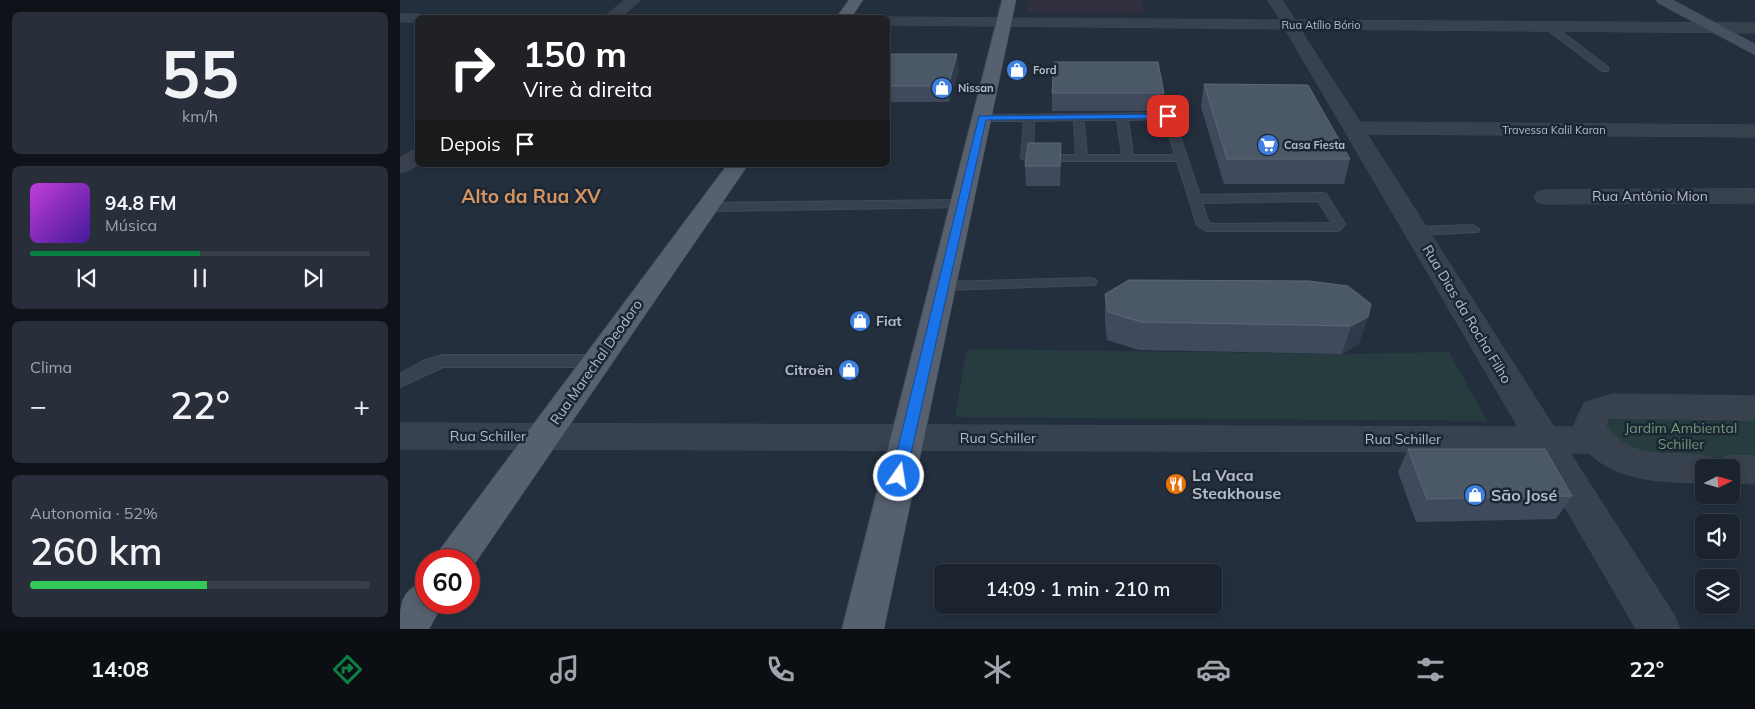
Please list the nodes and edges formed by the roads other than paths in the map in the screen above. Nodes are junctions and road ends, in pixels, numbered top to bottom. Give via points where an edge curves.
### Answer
1 (634, 0) edge
2 (856, 0) edge
3 (1275, 0) edge
4 (1663, 0) edge
5 (1006, 11) edge
6 (614, 15) edge
7 (845, 15) edge
8 (400, 18) edge
9 (415, 18) edge
10 (890, 21) edge
11 (1290, 24) junction
12 (1548, 26) junction
13 (1714, 27) junction
14 (1755, 28) edge
15 (1755, 50) edge
16 (1605, 69) dead end
17 (981, 120) junction
18 (1029, 120) junction
19 (1122, 120) junction
20 (1079, 123) junction
21 (1353, 128) junction
22 (1755, 131) edge
23 (415, 157) edge
24 (1082, 158) junction
25 (1128, 158) junction
26 (1183, 158) junction
27 (400, 167) edge
28 (737, 167) edge
29 (1755, 196) edge
30 (1545, 197) dead end
31 (1194, 199) junction
32 (962, 204) junction
33 (708, 207) junction
34 (1473, 229) dead end
35 (1416, 231) junction
36 (1090, 282) dead end
37 (943, 286) junction
38 (596, 361) junction
39 (400, 381) edge
40 (1755, 408) edge
41 (400, 436) edge
42 (544, 436) junction
43 (908, 438) junction
44 (1544, 440) junction
45 (1596, 440) junction
46 (1695, 469) edge
47 (1740, 469) edge
48 (1755, 470) edge
49 (463, 549) edge
50 (416, 614) edge
51 (405, 629) edge
52 (863, 629) edge
53 (1659, 629) edge

1 - 6 street
2 - 7 main road
3 - 11 street, Rua Dias da Rocha Filho
4 - 13 main road
5 - 10 street, Rua Atílio Bório
5 - 11 street, Rua Atílio Bório
5 - 17 main road
8 - 9 street
11 - 12 street, Rua Atílio Bório
11 - 21 street, Rua Dias da Rocha Filho
12 - 13 street, Rua Atílio Bório
12 - 16 lane
13 - 14 street, Rua Atílio Bório
13 - 15 main road
17 - 18 lane
17 - 32 main road
18 - 19 lane
18 - 20 lane
18 - 24 lane via 1027,158
19 - 20 lane
19 - 25 lane
19 - 26 lane via 1168,116
20 - 24 lane
21 - 22 street, Travessa Kalil Karan
21 - 35 street, Rua Dias da Rocha Filho
23 - 27 street
24 - 25 lane
25 - 26 lane
26 - 31 lane
28 - 33 main road, Rua Marechal Deodoro
29 - 30 street, Rua Antônio Mion
31 - 31 lane via 1322,197 1339,224 1335,227 1211,228 1202,225
32 - 33 lane
32 - 37 main road
33 - 38 main road, Rua Marechal Deodoro
34 - 35 lane
35 - 44 street, Rua Dias da Rocha Filho
36 - 37 lane
37 - 43 main road
38 - 39 lane via 443,361
38 - 42 main road, Rua Marechal Deodoro
40 - 45 street via 1612,406 1595,411 1589,427
41 - 42 street, Rua Schiller
42 - 43 street, Rua Schiller
42 - 49 main road, Rua Marechal Deodoro
43 - 44 street, Rua Schiller
43 - 52 main road
44 - 45 street, Rua Schiller
44 - 53 street, Rua Dias da Rocha Filho
45 - 46 street via 1612,454 1634,464 1652,468
47 - 48 street
50 - 51 main road

